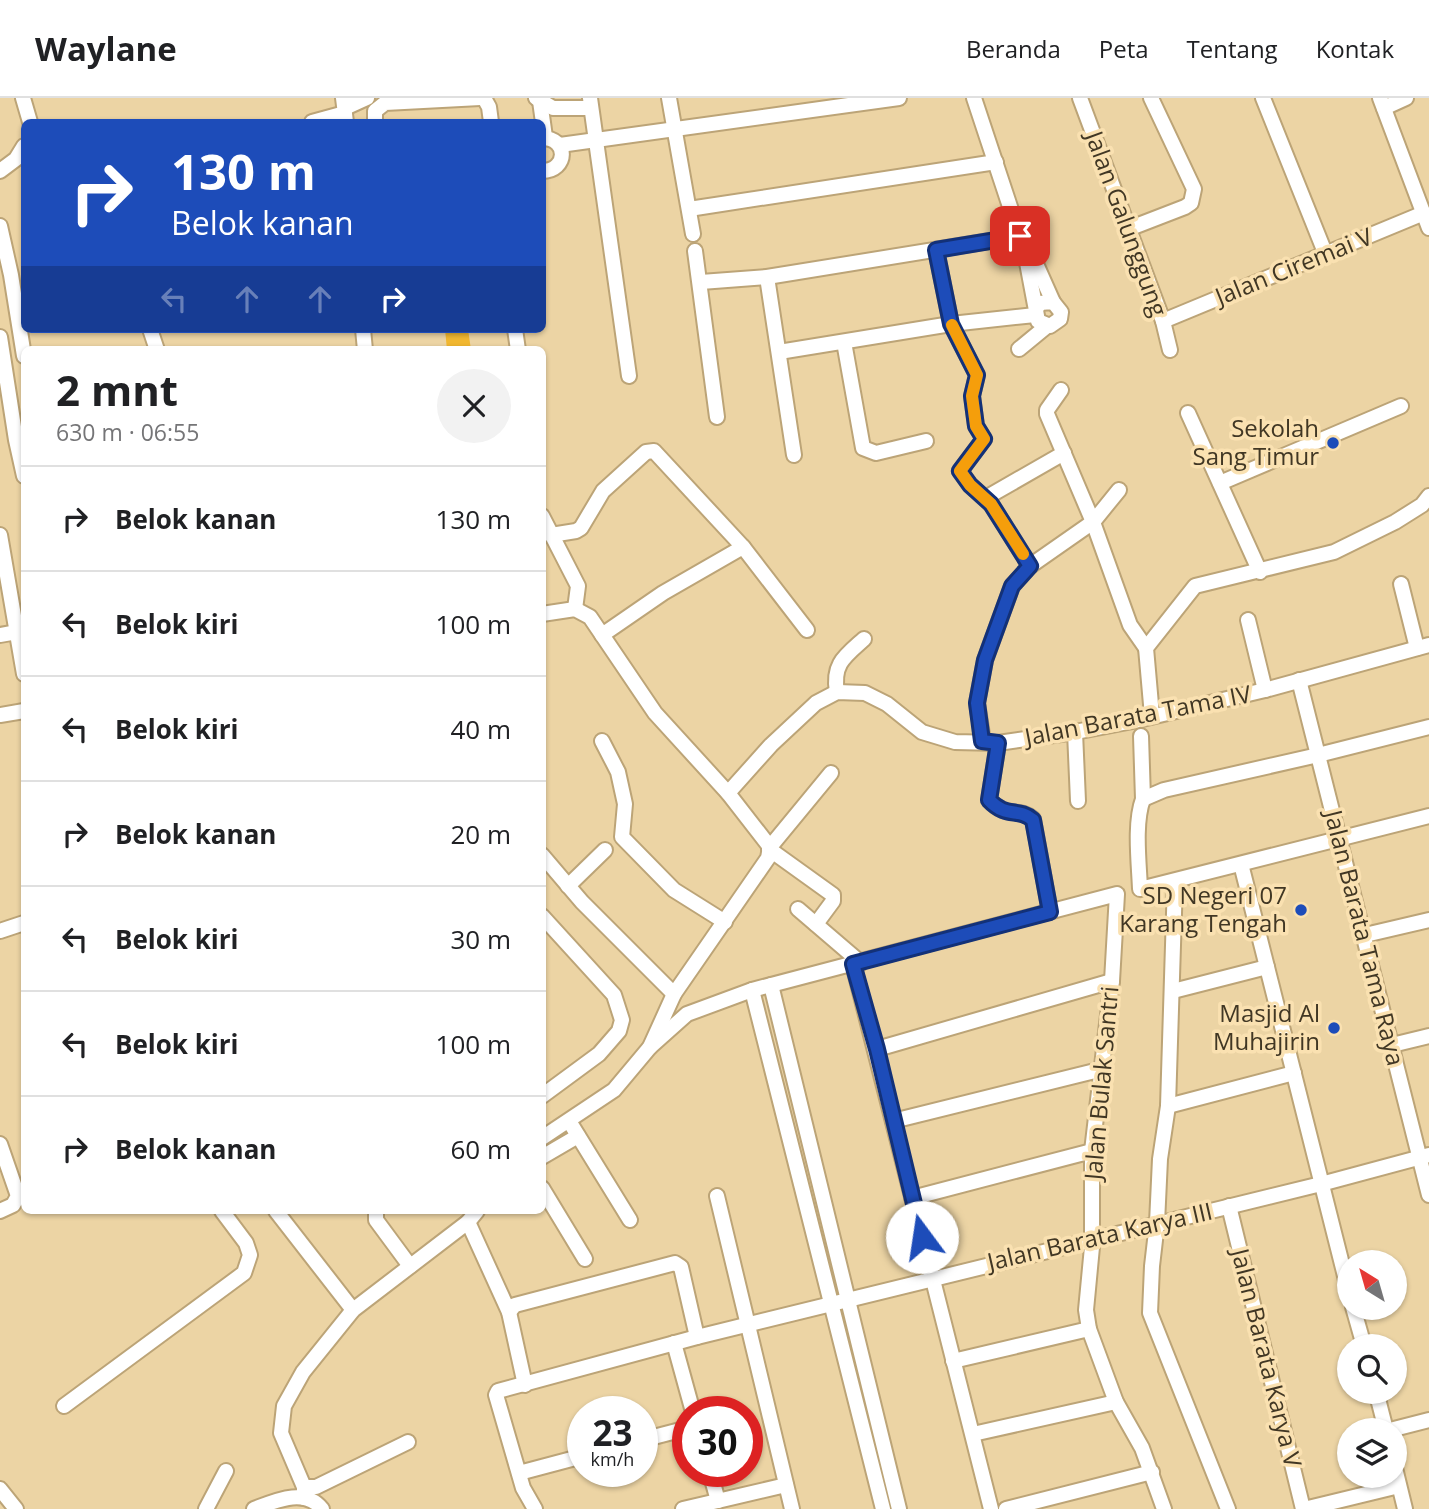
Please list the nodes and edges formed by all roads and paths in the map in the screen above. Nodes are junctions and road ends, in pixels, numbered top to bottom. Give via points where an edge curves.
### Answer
1 (23, 98) edge
2 (36, 98) edge
3 (367, 98) edge
4 (482, 98) edge
5 (670, 98) edge
6 (899, 98) edge
7 (974, 98) edge
8 (1080, 98) edge
9 (1152, 98) edge
10 (1263, 98) edge
11 (1406, 98) edge
12 (538, 100) edge
13 (590, 103) edge
14 (1382, 103) edge
15 (345, 110) edge
16 (29, 119) edge
17 (31, 119) edge
18 (320, 119) edge
19 (375, 119) edge
20 (491, 119) edge
21 (541, 119) edge
22 (675, 129) junction
23 (546, 137) edge
24 (595, 139) junction
25 (560, 145) junction
26 (21, 151) edge
27 (996, 162) junction
28 (546, 171) edge
29 (2, 173) edge
30 (689, 209) junction
31 (1424, 213) junction
32 (0, 226) edge
33 (1429, 228) edge
34 (1128, 229) junction
35 (692, 234) dead end
36 (1020, 236) junction
37 (936, 250) junction
38 (695, 251) dead end
39 (1026, 252) junction
40 (1326, 254) junction
41 (6, 276) edge
42 (767, 276) junction
43 (701, 282) junction
44 (1053, 302) junction
45 (1036, 312) junction
46 (1163, 321) junction
47 (951, 324) junction
48 (1046, 326) junction
49 (0, 337) edge
50 (844, 342) junction
51 (22, 346) edge
52 (1019, 349) dead end
53 (1170, 350) dead end
54 (779, 352) junction
55 (629, 376) dead end
56 (1061, 390) dead end
57 (1401, 406) dead end
58 (1188, 413) dead end
59 (717, 417) dead end
60 (926, 442) dead end
61 (1064, 453) junction
62 (794, 456) dead end
63 (21, 462) edge
64 (1220, 483) junction
65 (1119, 490) dead end
66 (1429, 496) edge
67 (991, 504) junction
68 (1093, 522) junction
69 (546, 524) edge
70 (0, 535) edge
71 (551, 535) junction
72 (743, 547) junction
73 (2, 559) edge
74 (1030, 566) junction
75 (1260, 572) junction
76 (1401, 584) dead end
77 (575, 609) junction
78 (546, 613) edge
79 (1248, 620) dead end
80 (807, 630) dead end
81 (17, 632) junction
82 (0, 635) edge
83 (602, 635) junction
84 (864, 639) dead end
85 (1423, 646) edge
86 (1146, 648) junction
87 (21, 649) edge
88 (1299, 680) junction
89 (1265, 690) junction
90 (837, 692) junction
91 (21, 712) edge
92 (0, 715) edge
93 (1152, 716) junction
94 (1429, 727) edge
95 (1075, 732) junction
96 (1141, 736) dead end
97 (602, 741) dead end
98 (982, 741) junction
99 (998, 743) junction
100 (1318, 755) junction
101 (831, 773) dead end
102 (728, 793) junction
103 (1143, 799) junction
104 (1078, 801) dead end
105 (1429, 816) edge
106 (1339, 838) junction
107 (770, 848) junction
108 (605, 850) dead end
109 (546, 860) edge
110 (1241, 864) junction
111 (1175, 881) junction
112 (568, 886) junction
113 (797, 909) dead end
114 (1050, 912) junction
115 (546, 920) edge
116 (1429, 920) edge
117 (725, 922) junction
118 (816, 924) junction
119 (21, 927) edge
120 (0, 931) edge
121 (1365, 935) junction
122 (857, 963) junction
123 (1268, 967) junction
124 (1112, 981) junction
125 (771, 985) junction
126 (752, 990) junction
127 (1173, 991) junction
128 (674, 994) junction
129 (1429, 1036) edge
130 (1392, 1045) junction
131 (650, 1047) junction
132 (877, 1049) junction
133 (1102, 1069) junction
134 (1294, 1073) junction
135 (546, 1093) edge
136 (1168, 1106) junction
137 (569, 1121) junction
138 (893, 1121) junction
139 (546, 1135) edge
140 (578, 1136) junction
141 (0, 1144) edge
142 (1092, 1151) junction
143 (546, 1155) edge
144 (1424, 1156) edge
145 (1321, 1184) junction
146 (21, 1195) edge
147 (546, 1195) edge
148 (1429, 1195) edge
149 (717, 1196) dead end
150 (912, 1198) junction
151 (1229, 1206) junction
152 (0, 1211) edge
153 (224, 1214) edge
154 (278, 1214) edge
155 (376, 1214) edge
156 (473, 1217) edge
157 (630, 1220) dead end
158 (1157, 1223) junction
159 (1092, 1239) junction
160 (1338, 1250) edge
161 (585, 1259) dead end
162 (410, 1266) junction
163 (932, 1278) junction
164 (840, 1301) junction
165 (353, 1310) junction
166 (509, 1312) junction
167 (747, 1325) junction
168 (1090, 1329) junction
169 (697, 1337) junction
170 (674, 1343) junction
171 (953, 1361) junction
172 (525, 1385) junction
173 (689, 1396) edge
174 (1116, 1402) junction
175 (64, 1406) dead end
176 (1429, 1420) edge
177 (1407, 1425) edge
178 (973, 1434) junction
179 (408, 1442) dead end
180 (567, 1460) edge
181 (226, 1471) dead end
182 (1152, 1472) junction
183 (519, 1473) junction
184 (786, 1485) junction
185 (714, 1487) edge
186 (1391, 1488) edge
187 (1400, 1488) edge
188 (0, 1489) edge
189 (304, 1492) junction
190 (718, 1501) junction
191 (16, 1509) edge
192 (206, 1509) edge
193 (254, 1509) edge
194 (322, 1509) edge
195 (535, 1509) edge
196 (683, 1509) edge
197 (792, 1509) edge
198 (883, 1509) edge
199 (900, 1509) edge
200 (991, 1509) edge
201 (1006, 1509) edge
202 (1164, 1509) edge
203 (1228, 1509) edge
204 (1304, 1509) edge
205 (1405, 1509) edge

1 - 16 street
2 - 17 street
3 - 15 street
4 - 19 street via 385,103 375,111
4 - 20 street
5 - 22 street
6 - 22 street
7 - 27 street
8 - 34 street, Jalan Galunggung
9 - 34 street via 1194,189 1191,203 1185,207
10 - 40 street
11 - 14 street
12 - 13 street via 553,108
12 - 21 street
13 - 24 street
14 - 31 street
15 - 18 street
22 - 24 street
22 - 30 street
23 - 25 street
24 - 25 street
24 - 55 street
25 - 28 street via 558,165
26 - 29 street
27 - 30 street
27 - 36 street
30 - 35 street
31 - 33 street
31 - 40 street, Jalan Ciremai V
32 - 41 street
34 - 46 street, Jalan Galunggung
36 - 37 street
36 - 39 street
37 - 42 street
37 - 47 street
38 - 43 street
39 - 44 street via 1033,257
39 - 45 street
40 - 46 street, Jalan Ciremai V
41 - 51 street
42 - 43 street
42 - 54 street
43 - 59 street
44 - 45 street via 1040,303
44 - 48 street via 1060,318
45 - 47 street
45 - 48 street via 1038,321
46 - 53 street, Jalan Galunggung
47 - 50 street
47 - 67 street via 977,375 972,396 976,426 984,439 960,471
48 - 52 street
49 - 63 street
50 - 54 street
50 - 60 street via 863,448 876,453
54 - 62 street
56 - 61 street via 1047,414
57 - 64 street
58 - 64 street
61 - 67 street via 993,492
61 - 68 street
64 - 75 street
65 - 68 street
66 - 75 street via 1395,522 1334,552
67 - 74 street
68 - 74 street
68 - 86 street via 1130,625
69 - 71 street
70 - 73 street
71 - 72 street via 581,528 603,491 646,452 654,451
71 - 77 street via 578,586
72 - 80 street
72 - 83 street
73 - 81 street
74 - 98 street via 1012,586 985,660 977,703
75 - 86 street via 1195,586
76 - 85 street
77 - 78 street
77 - 83 street via 590,617
79 - 89 street
81 - 82 street
81 - 87 street
83 - 102 street via 655,713
84 - 90 street via 840,661
85 - 88 street, Jalan Barata Tama IV
86 - 93 street
88 - 89 street, Jalan Barata Tama IV
88 - 100 street, Jalan Barata Tama Raya
89 - 93 street, Jalan Barata Tama IV
90 - 98 street, Jalan Barata Tama IV via 864,693 887,704 922,732 955,742
90 - 102 street via 816,703
91 - 92 street
93 - 95 street, Jalan Barata Tama IV
94 - 100 street
95 - 99 street, Jalan Barata Tama IV
95 - 104 street
96 - 103 street
97 - 117 street via 618,772 625,804 622,837 674,890
98 - 99 street, Jalan Barata Tama IV
99 - 114 street via 989,800 999,811 1027,814 1033,820
100 - 103 street via 1164,790
100 - 106 street, Jalan Barata Tama Raya
101 - 107 street
102 - 107 street
103 - 111 street via 1140,889
105 - 106 street
106 - 110 street
106 - 121 street, Jalan Barata Tama Raya
107 - 117 street
107 - 118 street via 833,895
108 - 112 street
109 - 112 street
110 - 111 street
110 - 123 street
111 - 127 street
112 - 128 street
113 - 118 street
114 - 122 street
114 - 124 street, Jalan Bulak Santri via 1116,894
115 - 135 street via 614,995 622,1020 619,1031 599,1054
116 - 121 street
117 - 128 street
118 - 122 street
119 - 120 street
121 - 130 street, Jalan Barata Tama Raya
122 - 125 street
122 - 132 street
123 - 127 street
123 - 134 street
124 - 132 street
124 - 133 street, Jalan Bulak Santri
125 - 126 street
125 - 164 street
126 - 131 street via 687,1014
126 - 164 street
127 - 136 street
128 - 131 street
129 - 130 street
130 - 144 street, Jalan Barata Tama Raya
131 - 137 street via 614,1090
132 - 138 street
133 - 138 street
133 - 142 street, Jalan Bulak Santri
134 - 136 street
134 - 145 street
136 - 158 street
137 - 139 street
137 - 140 street
138 - 150 street
140 - 143 street
140 - 157 street
141 - 146 street
142 - 150 street
142 - 159 street, Jalan Bulak Santri
144 - 145 street, Jalan Barata Karya III
144 - 148 street, Jalan Barata Tama Raya
145 - 151 street, Jalan Barata Karya III
145 - 160 street
146 - 152 street
147 - 161 street
149 - 167 street
150 - 163 street
151 - 158 street, Jalan Barata Karya III
151 - 204 street, Jalan Barata Karya V
153 - 175 street via 246,1243 250,1255 244,1273
154 - 165 street
155 - 162 street
156 - 162 street
156 - 166 street
158 - 159 street, Jalan Barata Karya III
158 - 203 street via 1150,1313
159 - 163 street, Jalan Barata Karya III
159 - 168 street, Jalan Bulak Santri via 1086,1310
162 - 165 street
163 - 164 street, Jalan Barata Karya III
163 - 171 street
164 - 167 street, Jalan Barata Karya III
164 - 198 street
164 - 199 street
165 - 189 street via 303,1372 284,1406 282,1433
166 - 169 street via 515,1306 675,1263 681,1267
166 - 172 street
167 - 169 street, Jalan Barata Karya III
167 - 184 street
168 - 171 street
168 - 174 street, Jalan Bulak Santri
169 - 170 street, Jalan Barata Karya III
170 - 172 street, Jalan Barata Karya III
170 - 173 street
171 - 178 street
172 - 183 street, Jalan Barata Karya III via 497,1392
174 - 178 street
174 - 182 street, Jalan Bulak Santri
176 - 177 street
178 - 200 street
179 - 189 street
180 - 183 street
181 - 192 street
182 - 201 street
182 - 202 street, Jalan Bulak Santri
183 - 195 street
184 - 190 street
184 - 197 street
185 - 190 street
186 - 204 street
187 - 205 street
188 - 191 street
189 - 193 street
189 - 194 street
190 - 196 street

